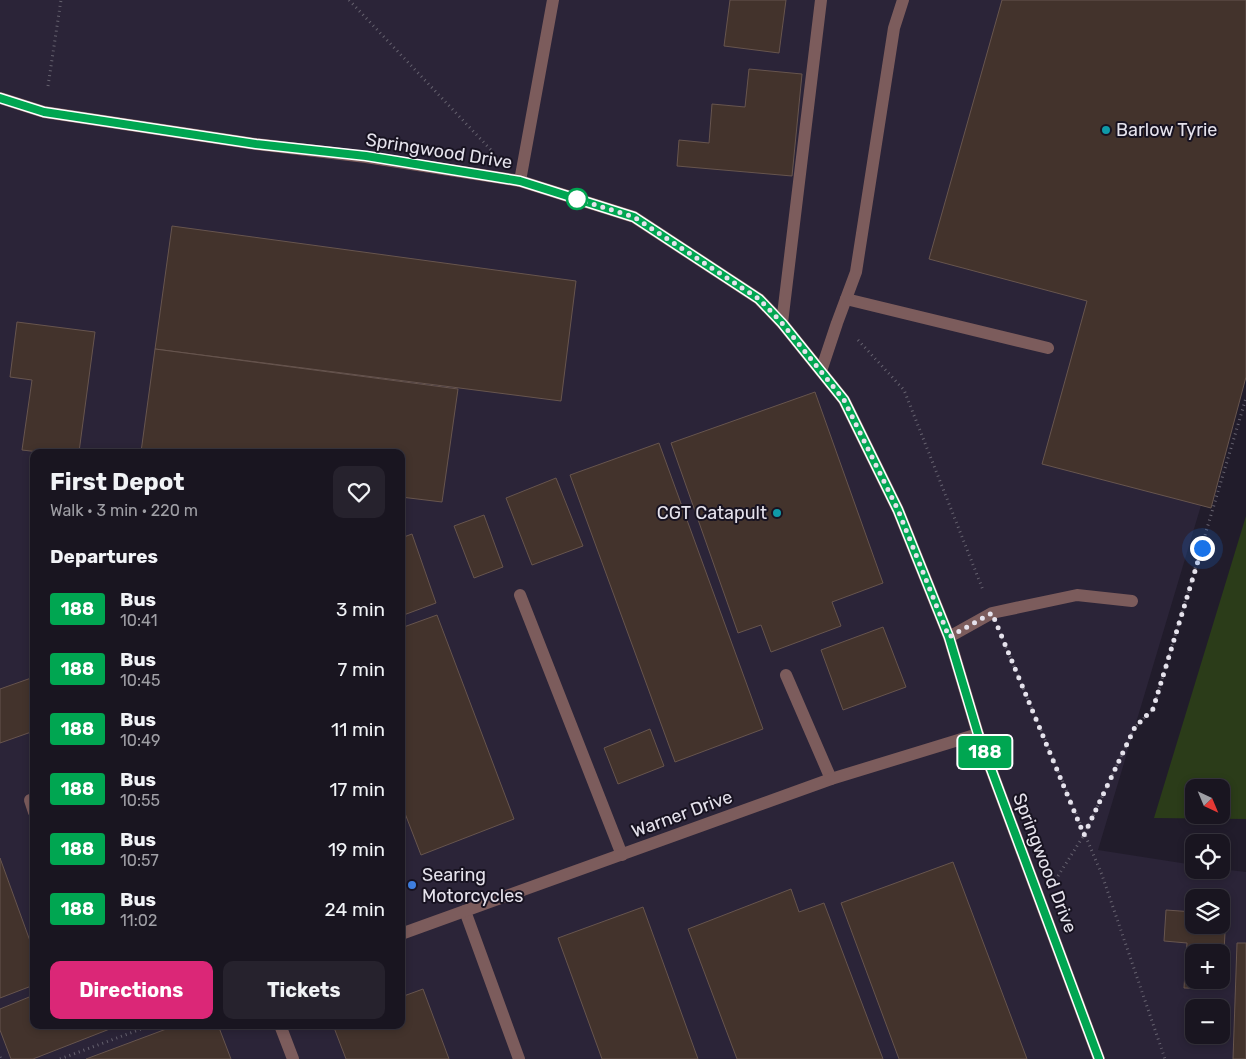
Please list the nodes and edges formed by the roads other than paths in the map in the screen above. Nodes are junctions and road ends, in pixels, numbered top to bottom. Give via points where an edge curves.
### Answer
1 (553, 0) edge
2 (821, 0) edge
3 (903, 0) edge
4 (0, 98) edge
5 (520, 181) junction
6 (846, 299) junction
7 (782, 323) junction
8 (1048, 348) dead end
9 (821, 371) junction
10 (520, 595) dead end
11 (1132, 601) dead end
12 (949, 637) junction
13 (786, 675) dead end
14 (978, 734) junction
15 (831, 779) junction
16 (622, 855) junction
17 (464, 911) junction
18 (405, 933) edge
19 (282, 1029) edge
20 (293, 1059) edge
21 (520, 1059) edge
22 (1099, 1059) edge

1 - 5 street
2 - 7 street
3 - 6 street via 894,28 856,272
4 - 5 street, Springwood Drive via 44,112 256,144 366,156
5 - 7 street, Springwood Drive via 634,217 759,299
6 - 8 street
6 - 9 street
7 - 9 street, Springwood Drive
9 - 12 street, Springwood Drive via 844,400 898,510
10 - 16 street
11 - 12 street via 1078,595 992,613
12 - 14 street, Springwood Drive
13 - 15 street
14 - 15 street, Warner Drive
14 - 22 street, Springwood Drive
15 - 16 street, Warner Drive
16 - 17 street, Warner Drive
17 - 18 street, Warner Drive
17 - 21 street
19 - 20 street

